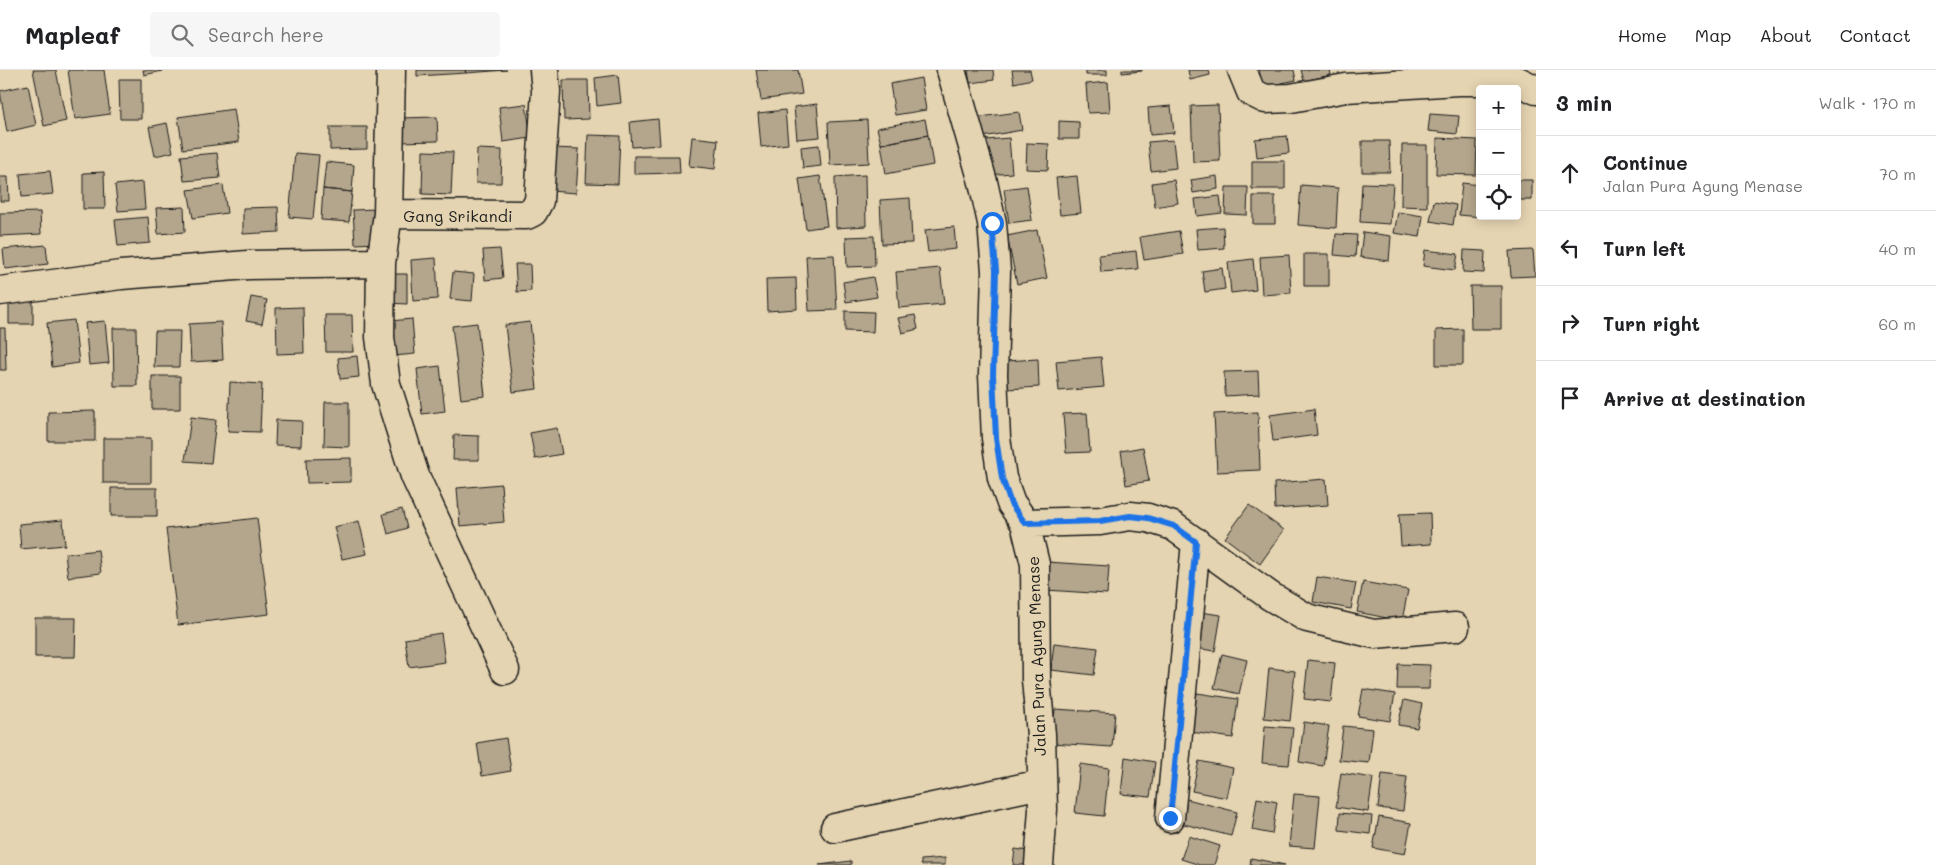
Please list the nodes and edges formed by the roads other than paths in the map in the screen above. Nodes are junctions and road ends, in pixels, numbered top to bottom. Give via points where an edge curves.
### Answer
1 (390, 70) edge
2 (544, 70) edge
3 (951, 70) edge
4 (1242, 70) edge
5 (1536, 90) edge
6 (388, 214) junction
7 (381, 263) junction
8 (0, 292) edge
9 (1025, 523) junction
10 (1196, 542) junction
11 (1456, 626) dead end
12 (505, 670) dead end
13 (1041, 784) junction
14 (1170, 818) dead end
15 (835, 828) dead end
16 (1039, 865) edge

1 - 6 street
2 - 6 street, Gang Srikandi via 546,91 539,201 533,212 526,215
3 - 9 street, Jalan Pura Agung Menase via 992,223 996,271 993,375 996,438 1002,478 1011,504
4 - 5 street via 1251,92 1265,99 1291,98 1346,88 1458,81 1518,81
6 - 7 street
7 - 8 street via 248,265 120,275
7 - 12 street via 380,337 386,384 415,476
9 - 10 street via 1100,521 1130,516 1174,526
9 - 13 street, Jalan Pura Agung Menase via 1035,564 1034,629
10 - 11 street via 1270,596 1307,618 1374,634
10 - 14 street
13 - 15 street
13 - 16 street, Jalan Pura Agung Menase via 1043,809

